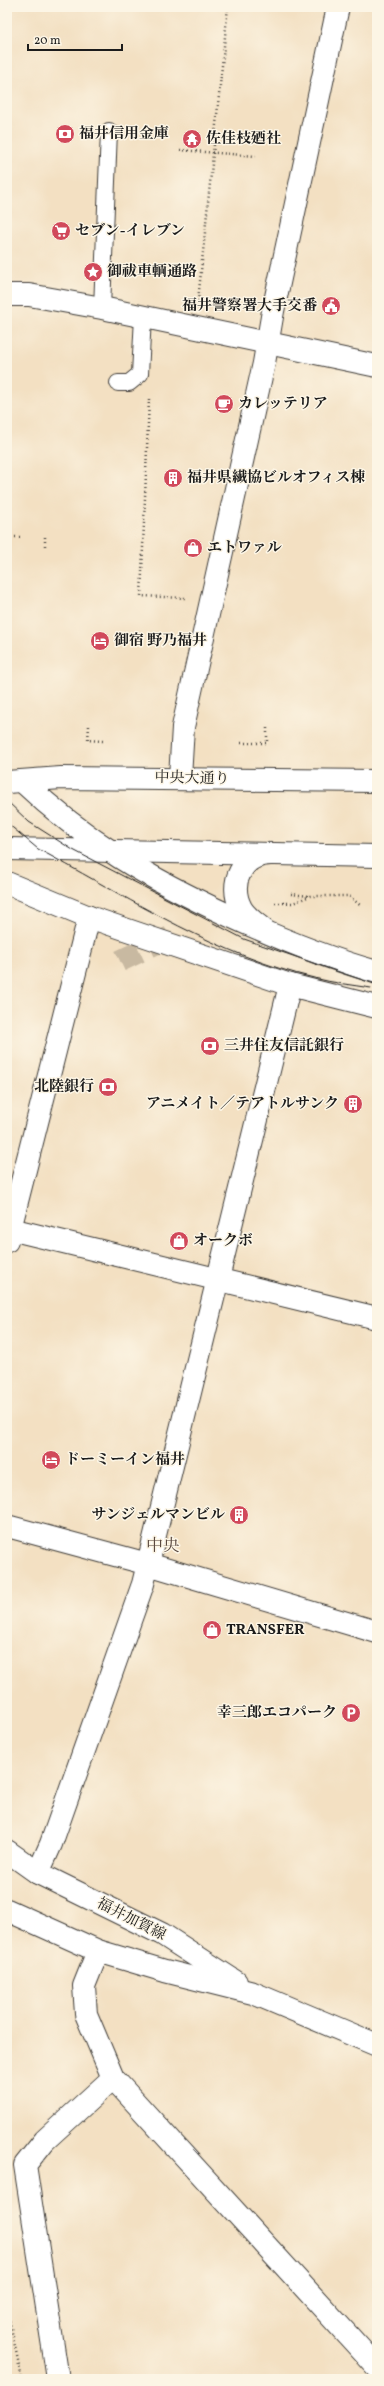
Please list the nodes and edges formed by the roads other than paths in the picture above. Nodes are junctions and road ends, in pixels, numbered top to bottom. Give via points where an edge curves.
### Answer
1 (338, 7) edge
2 (109, 131) dead end
3 (7, 296) edge
4 (102, 308) junction
5 (143, 317) junction
6 (267, 342) junction
7 (377, 366) edge
8 (118, 383) dead end
9 (377, 770) edge
10 (12, 776) edge
11 (180, 778) junction
12 (377, 781) edge
13 (7, 849) edge
14 (109, 852) junction
15 (278, 854) junction
16 (377, 856) edge
17 (7, 883) edge
18 (89, 917) junction
19 (269, 934) junction
20 (377, 972) edge
21 (290, 986) junction
22 (377, 1007) edge
23 (8, 1235) edge
24 (217, 1278) junction
25 (377, 1318) edge
26 (7, 1526) edge
27 (148, 1564) junction
28 (377, 1632) edge
29 (7, 1851) edge
30 (38, 1873) junction
31 (7, 1910) edge
32 (98, 1950) junction
33 (253, 1993) junction
34 (377, 2045) edge
35 (113, 2078) junction
36 (377, 2367) edge
37 (58, 2379) edge

1 - 6 street
2 - 4 lane
3 - 4 street via 29,295
4 - 5 street
5 - 6 street
5 - 8 lane via 140,374 129,383
6 - 7 street
6 - 11 street via 183,727
9 - 12 street
10 - 11 street, 中央大通り
10 - 14 street
11 - 12 street, 中央大通り
13 - 14 street
14 - 15 street
14 - 19 street via 183,894
15 - 16 street
15 - 19 street via 264,854 246,862 236,883 242,910
17 - 18 street
18 - 21 street
18 - 23 street
19 - 20 street via 330,958
21 - 22 street
21 - 24 street
23 - 24 street
24 - 25 street
24 - 27 street
26 - 27 street
27 - 28 street
27 - 30 street via 51,1844
29 - 30 street, 福井加賀線
30 - 33 street, 福井加賀線 via 162,1934
31 - 32 street, 福井加賀線
32 - 33 street, 福井加賀線 via 165,1971
32 - 35 street via 84,1986 86,2014
33 - 34 street, 福井加賀線
35 - 36 street
35 - 37 street via 45,2140 25,2165

